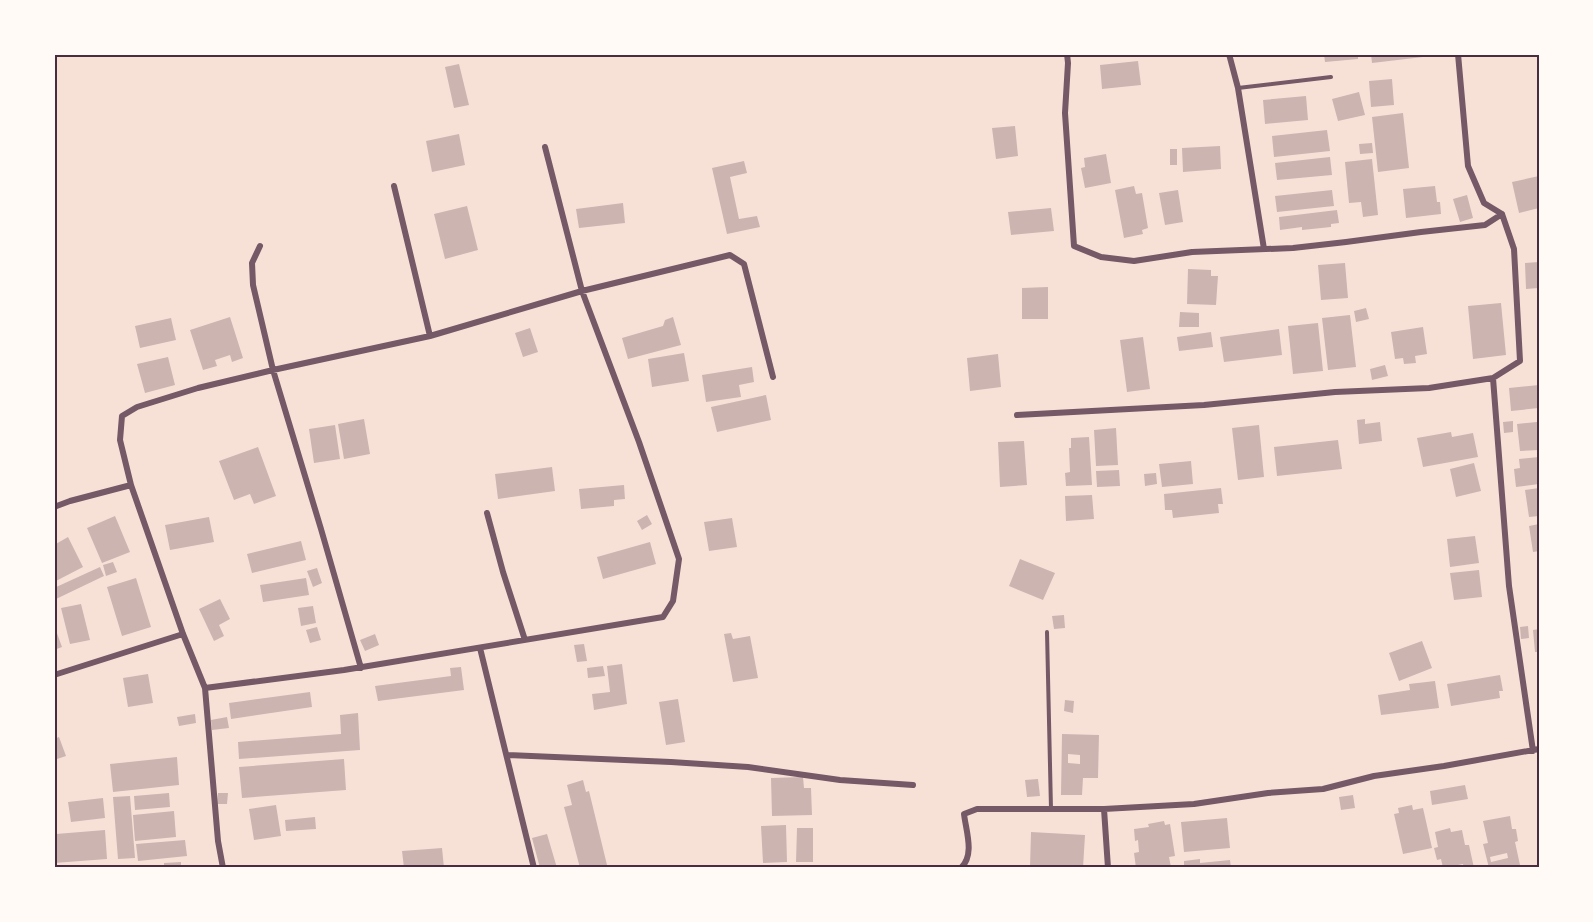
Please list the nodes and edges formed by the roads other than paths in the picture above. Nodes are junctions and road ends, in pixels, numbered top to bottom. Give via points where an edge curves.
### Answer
1 (1067, 54) edge
2 (1229, 54) edge
3 (1458, 54) edge
4 (1331, 77) dead end
5 (1238, 88) junction
6 (546, 147) dead end
7 (394, 186) dead end
8 (1502, 214) junction
9 (260, 246) dead end
10 (1264, 249) junction
11 (582, 291) junction
12 (430, 336) junction
13 (273, 370) junction
14 (773, 377) dead end
15 (1493, 378) junction
16 (1017, 415) dead end
17 (131, 485) junction
18 (54, 507) edge
19 (488, 513) dead end
20 (1047, 632) dead end
21 (183, 634) junction
22 (525, 640) junction
23 (480, 648) junction
24 (361, 668) junction
25 (54, 675) edge
26 (205, 688) junction
27 (1536, 750) edge
28 (507, 755) junction
29 (913, 785) dead end
30 (1051, 810) junction
31 (1104, 810) junction
32 (223, 868) edge
33 (534, 868) edge
34 (961, 868) edge
35 (1108, 868) edge

1 - 10 street via 1065,113 1074,246 1101,257 1134,261 1192,252
2 - 5 street
3 - 8 street via 1468,166 1484,203
4 - 5 lane
5 - 10 street
6 - 11 street
7 - 12 street
8 - 10 street via 1485,225
8 - 15 street via 1514,249 1520,362
9 - 13 street via 252,263 253,285
11 - 12 street
11 - 14 street via 730,255 744,264
11 - 22 street via 679,559 673,601 663,617
12 - 13 street
13 - 17 street via 198,388 137,407 122,416 120,440
13 - 24 street
15 - 16 street via 1430,388
15 - 27 street via 1509,586
17 - 18 street
17 - 21 street
19 - 22 street
20 - 30 lane
21 - 25 street
21 - 26 street
22 - 23 street
23 - 24 street
23 - 28 street
24 - 26 street
26 - 32 street
27 - 31 street via 1374,776 1323,789
28 - 29 street via 748,767
28 - 33 street
30 - 31 street
30 - 34 street via 977,809 964,814 969,853
31 - 35 street

